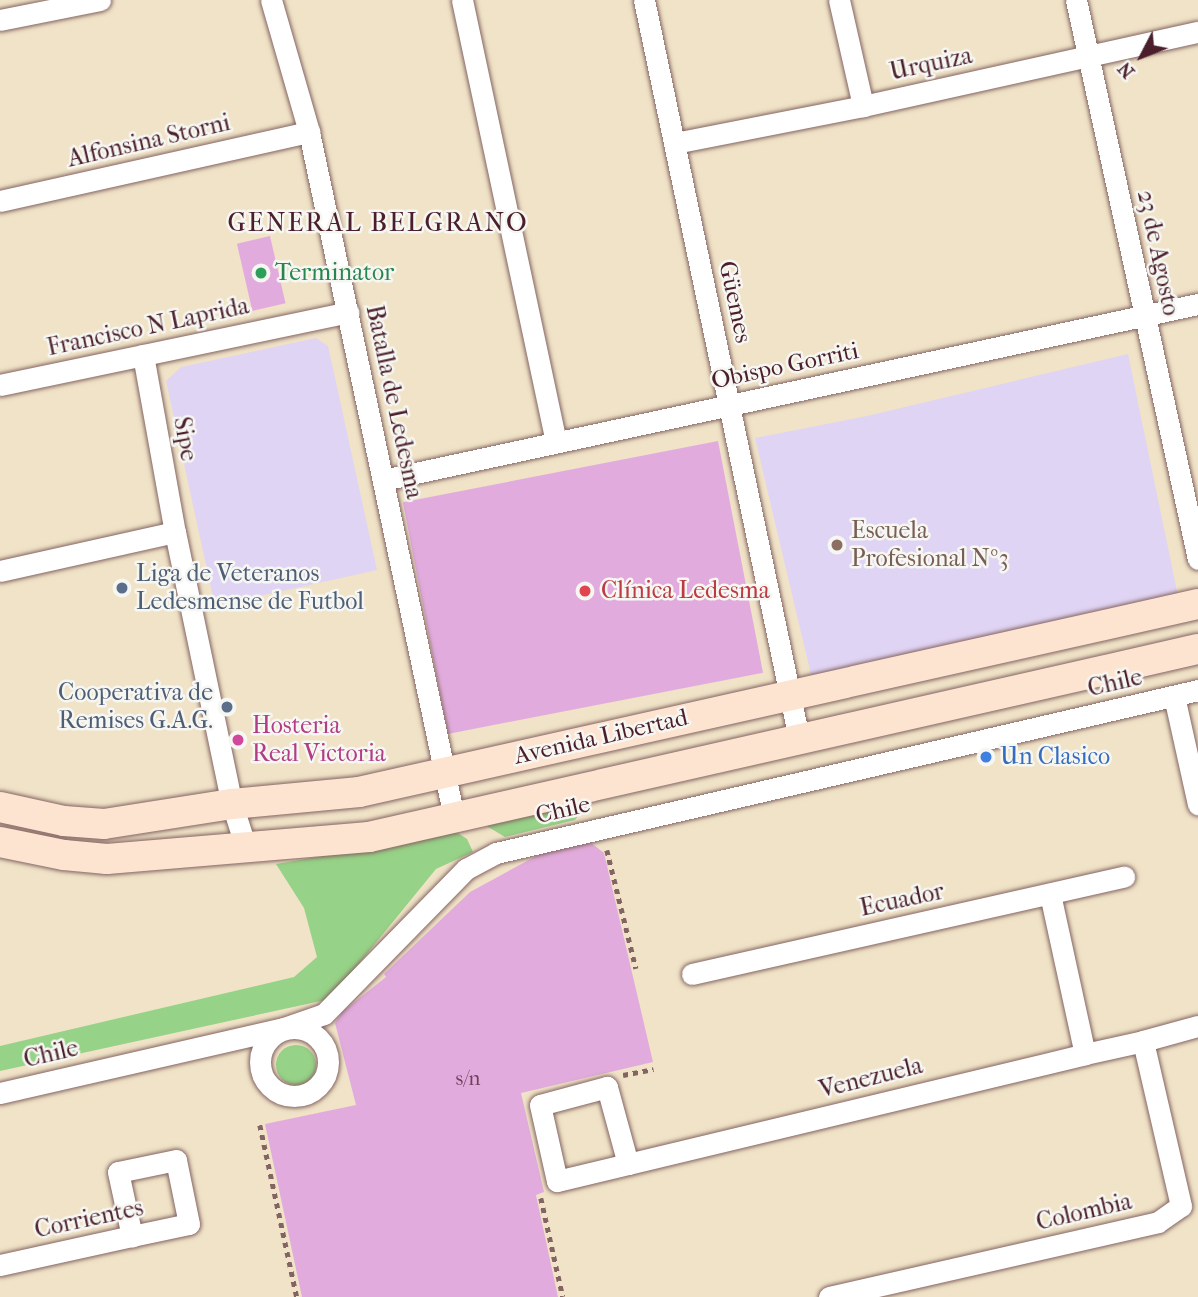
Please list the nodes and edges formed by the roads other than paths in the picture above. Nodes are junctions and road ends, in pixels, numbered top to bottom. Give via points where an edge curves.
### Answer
1 (100, 0) edge
2 (271, 0) edge
3 (462, 0) edge
4 (645, 0) edge
5 (839, 0) edge
6 (1076, 0) edge
7 (0, 20) edge
8 (1198, 32) edge
9 (1088, 56) junction
10 (863, 106) junction
11 (309, 132) junction
12 (675, 144) junction
13 (0, 201) edge
14 (1198, 304) edge
15 (348, 312) junction
16 (1145, 315) junction
17 (143, 355) junction
18 (0, 385) edge
19 (730, 404) junction
20 (556, 442) junction
21 (383, 480) junction
22 (175, 532) junction
23 (1198, 559) edge
24 (0, 570) edge
25 (1198, 604) edge
26 (1198, 649) edge
27 (1198, 690) edge
28 (792, 695) junction
29 (1174, 696) junction
30 (800, 739) junction
31 (444, 772) junction
32 (232, 804) junction
33 (1198, 804) edge
34 (0, 807) edge
35 (454, 817) junction
36 (0, 842) edge
37 (246, 848) junction
38 (1124, 877) dead end
39 (1050, 894) junction
40 (692, 974) dead end
41 (1198, 1026) edge
42 (1143, 1041) junction
43 (1085, 1054) junction
44 (0, 1093) edge
45 (628, 1164) junction
46 (132, 1236) junction
47 (0, 1265) edge
48 (829, 1297) edge

1 - 7 street
2 - 11 street, Batalla de Ledesma
3 - 20 street
4 - 12 street, Güemes
5 - 10 street
6 - 9 street, 23 de Agosto
8 - 9 street, Urquiza
9 - 10 street, Urquiza
9 - 16 street, 23 de Agosto
10 - 12 street, Urquiza
11 - 13 street, Alfonsina Storni
11 - 15 street, Batalla de Ledesma
12 - 19 street, Güemes
14 - 16 street, Obispo Gorriti
15 - 17 street, Francisco N Laprida
15 - 21 street, Batalla de Ledesma
16 - 19 street, Obispo Gorriti
16 - 23 street, 23 de Agosto
17 - 18 street, Francisco N Laprida
17 - 22 street, Sipe
19 - 20 street, Obispo Gorriti
19 - 28 street, Güemes
20 - 21 street, Obispo Gorriti
21 - 31 street, Batalla de Ledesma
22 - 24 street
22 - 32 street, Sipe
25 - 28 main road, Avenida Libertad
26 - 30 main road, Avenida Libertad
27 - 29 street, Chile
28 - 30 street, Güemes
28 - 31 main road, Avenida Libertad
29 - 33 street
29 - 44 street, Chile via 496,853 466,869 324,1014 284,1028
30 - 35 main road, Avenida Libertad
31 - 32 main road, Avenida Libertad via 359,792
31 - 35 street, Batalla de Ledesma
32 - 34 main road, Avenida Libertad via 104,824
32 - 37 street, Sipe
35 - 37 main road, Avenida Libertad via 369,837
36 - 37 main road, Avenida Libertad via 107,859
38 - 39 street, Ecuador
39 - 40 street, Ecuador
39 - 43 street
41 - 42 street, Venezuela
42 - 43 street, Venezuela
42 - 48 street, Colombia via 1181,1206 1158,1222
43 - 45 street, Venezuela
45 - 45 street, Venezuela via 607,1087 540,1105 556,1181
46 - 46 street, Corrientes via 189,1224 176,1160 118,1172
46 - 47 street, Corrientes

